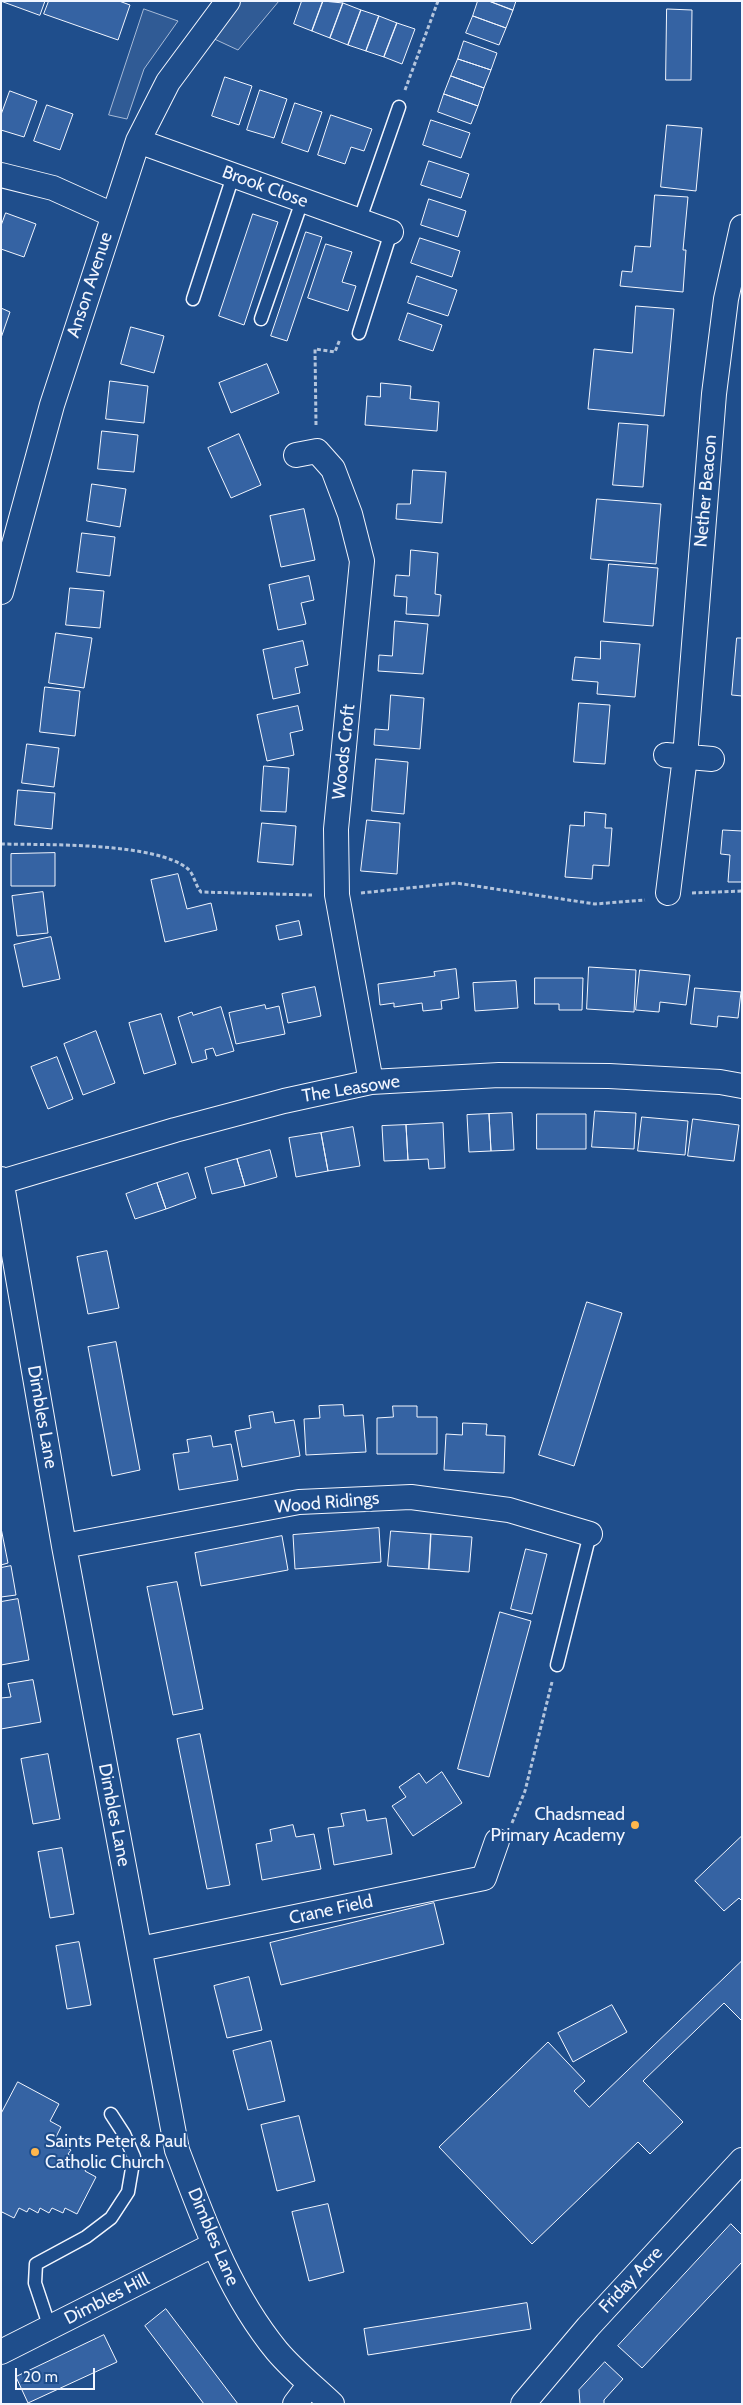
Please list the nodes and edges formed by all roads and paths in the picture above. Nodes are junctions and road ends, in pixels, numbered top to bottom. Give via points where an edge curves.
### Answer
1 (228, 1) edge
2 (438, 1) edge
3 (399, 107) joint
4 (138, 141) junction
5 (1, 176) edge
6 (233, 176) junction
7 (302, 200) junction
8 (112, 215) junction
9 (360, 219) junction
10 (742, 227) edge
11 (391, 232) joint
12 (192, 299) dead end
13 (261, 319) dead end
14 (360, 333) dead end
15 (296, 455) dead end
16 (1, 592) edge
17 (675, 756) junction
18 (712, 759) dead end
19 (1, 844) edge
20 (742, 891) edge
21 (668, 893) junction
22 (337, 895) junction
23 (371, 1082) junction
24 (742, 1086) edge
25 (1, 1181) edge
26 (590, 1534) joint
27 (64, 1546) junction
28 (557, 1665) joint
29 (497, 1841) joint
30 (140, 1949) junction
31 (112, 2114) dead end
32 (742, 2160) edge
33 (213, 2245) junction
34 (50, 2328) junction
35 (1, 2352) edge
36 (310, 2384) junction
37 (295, 2404) edge
38 (332, 2404) edge
39 (523, 2404) edge

1 - 4 street, Anson Avenue via 168,82
2 - 3 path
3 - 9 lane
4 - 6 street, Brook Close
4 - 8 street, Anson Avenue
5 - 8 street via 53,188
6 - 7 street, Brook Close
6 - 12 lane
7 - 9 street, Brook Close
7 - 13 lane
8 - 16 street, Anson Avenue via 52,405
9 - 11 street, Brook Close
10 - 17 street, Nether Beacon via 726,299
11 - 14 lane
15 - 22 street, Woods Croft via 317,452 333,469 350,514 362,561 336,829
17 - 18 street
17 - 21 street, Nether Beacon
19 - 22 path via 120,848 172,859 190,870 201,892
20 - 21 path
21 - 22 path via 647,900 595,904 456,883
22 - 23 street, Woods Croft
23 - 24 street, The Leasowe via 499,1075 618,1077
23 - 25 street, The Leasowe via 284,1100
25 - 27 street, Dimbles Lane
26 - 27 street, Wood Ridings via 509,1510 411,1497 299,1502
26 - 28 lane
27 - 30 street, Dimbles Lane
28 - 29 path via 525,1792 512,1823
29 - 30 street, Crane Field via 484,1878
30 - 33 street, Dimbles Lane via 177,2150
31 - 34 lane via 134,2157 128,2192 111,2218 86,2237 36,2264 35,2283
32 - 39 street, Friday Acre via 588,2327
33 - 34 street, Dimbles Hill
33 - 36 street, Dimbles Lane via 230,2282 253,2318 278,2352
34 - 35 street, Dimbles Hill
36 - 37 street
36 - 38 street, Dimbles Lane

